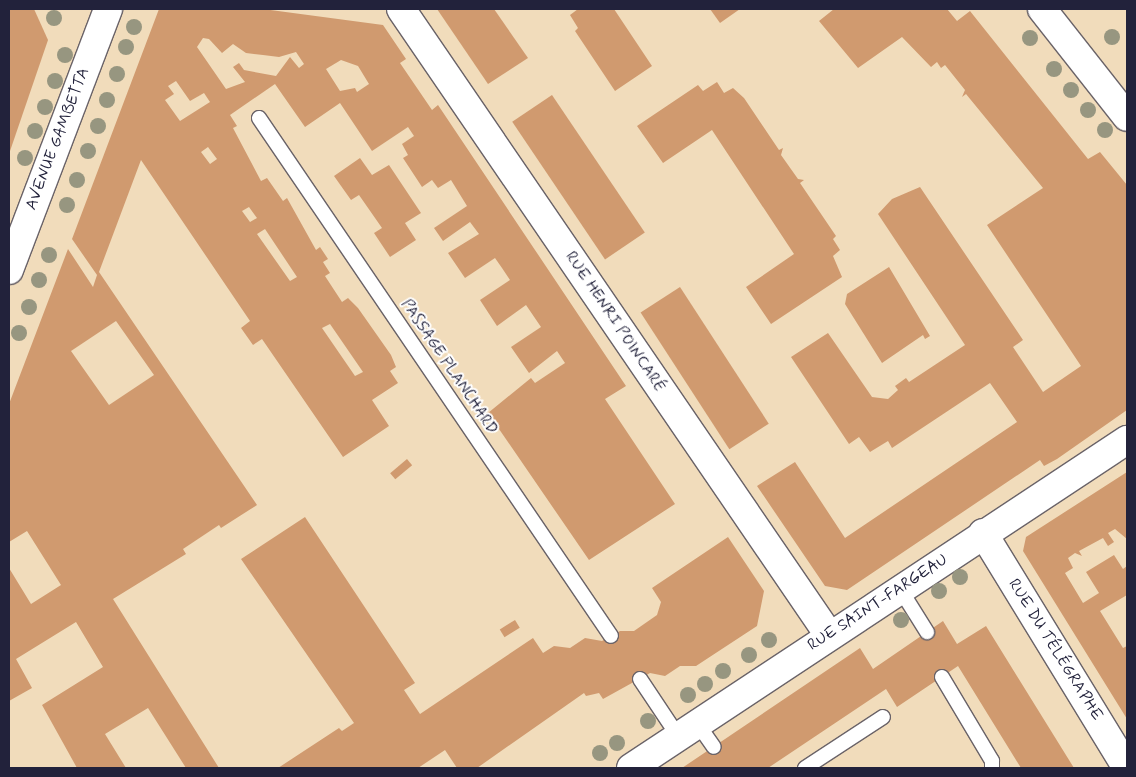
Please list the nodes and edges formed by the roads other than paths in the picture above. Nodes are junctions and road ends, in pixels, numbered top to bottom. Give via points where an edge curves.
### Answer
1 (108, 9) edge
2 (401, 9) edge
3 (1042, 9) edge
4 (1127, 117) edge
5 (259, 118) dead end
6 (9, 270) edge
7 (1127, 440) edge
8 (983, 533) junction
9 (900, 589) junction
10 (928, 632) dead end
11 (611, 636) dead end
12 (829, 636) junction
13 (942, 677) dead end
14 (640, 679) dead end
15 (884, 717) dead end
16 (688, 730) junction
17 (714, 747) dead end
18 (631, 768) edge
19 (805, 768) edge
20 (992, 768) edge
21 (1127, 768) edge

1 - 6 street, AVENUE GAMBETTA
2 - 12 street, RUE HENRI POINCARÉ
3 - 4 street
5 - 11 lane, PASSAGE PLANCHARD
7 - 8 street, RUE SAINT-FARGEAU
8 - 9 street, RUE SAINT-FARGEAU
8 - 21 street, RUE DU TÉLÉGRAPHE
9 - 10 lane
9 - 12 street, RUE SAINT-FARGEAU
12 - 16 street, RUE SAINT-FARGEAU
13 - 20 lane via 992,761
14 - 16 lane
15 - 19 lane
16 - 17 lane
16 - 18 street, RUE SAINT-FARGEAU

